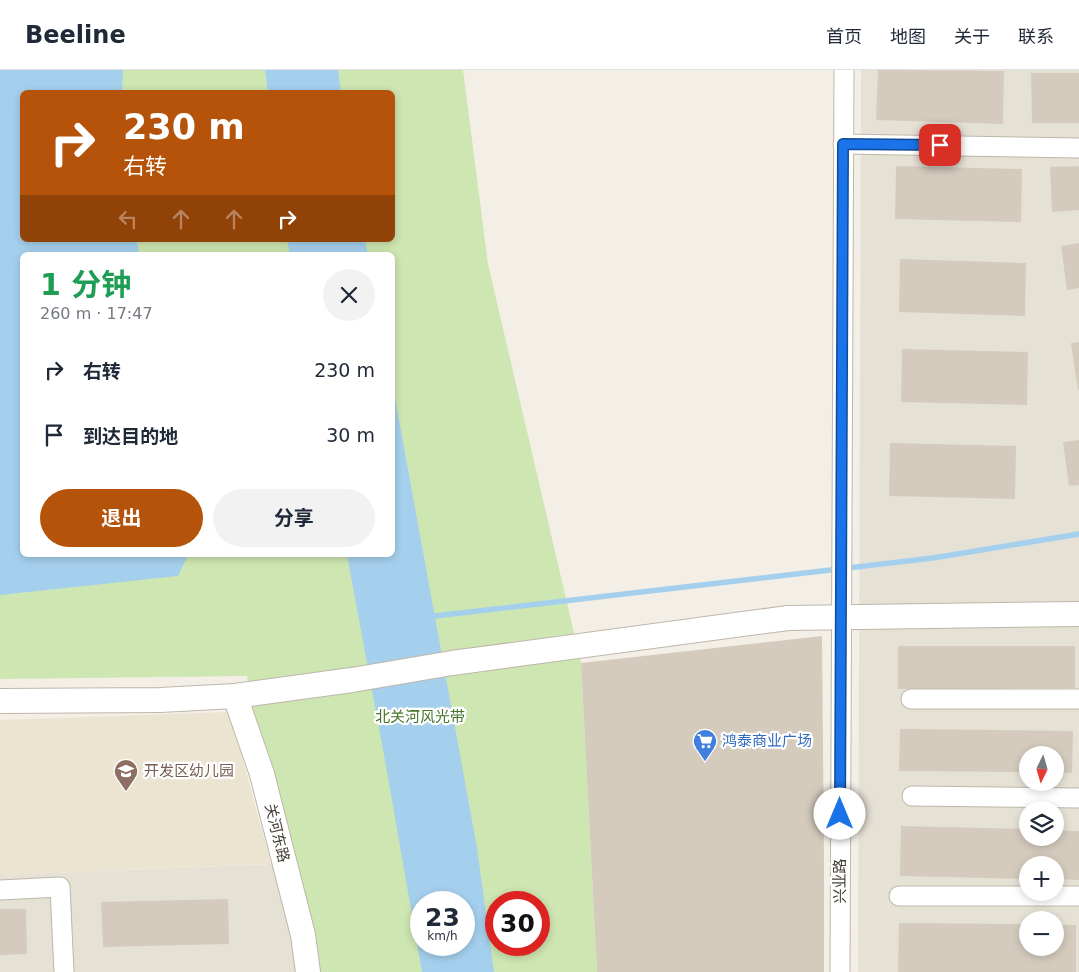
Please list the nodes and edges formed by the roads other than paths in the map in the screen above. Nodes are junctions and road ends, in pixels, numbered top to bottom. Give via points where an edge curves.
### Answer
1 (844, 70) edge
2 (843, 144) junction
3 (1079, 148) edge
4 (1079, 614) edge
5 (840, 617) junction
6 (235, 696) junction
7 (911, 699) dead end
8 (1079, 699) edge
9 (0, 700) edge
10 (912, 796) dead end
11 (1079, 798) edge
12 (0, 890) edge
13 (900, 896) dead end
14 (1079, 896) edge
15 (64, 972) edge
16 (308, 972) edge
17 (840, 972) edge

1 - 2 street, 兴业路
2 - 3 street
2 - 5 street, 兴业路
4 - 5 street
5 - 6 street via 788,618
5 - 17 street, 兴业路
6 - 9 street via 160,700
6 - 16 street, 关河东路 via 262,774 303,935
7 - 8 street
10 - 11 street
12 - 15 street via 60,887
13 - 14 street

